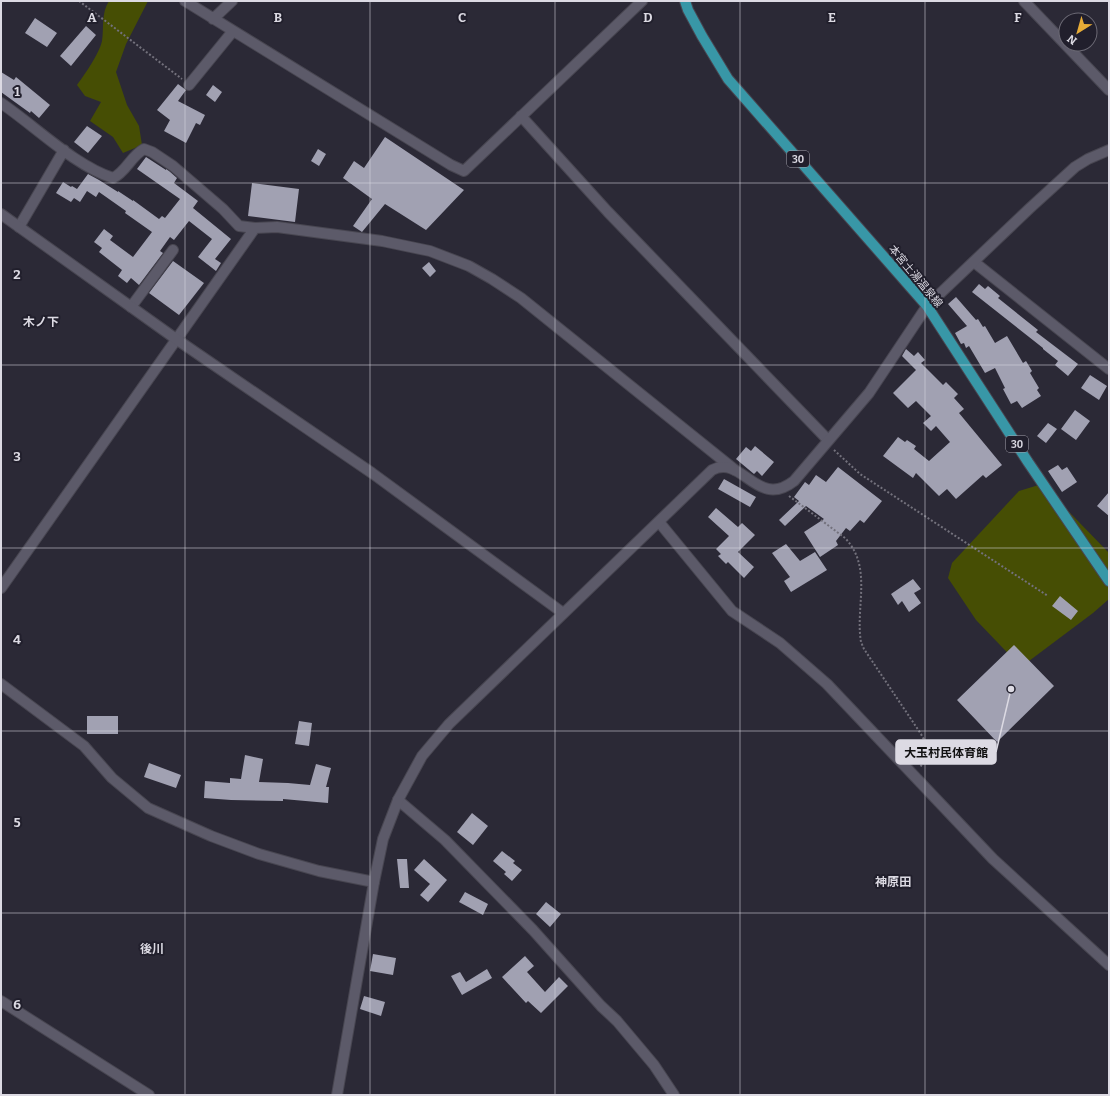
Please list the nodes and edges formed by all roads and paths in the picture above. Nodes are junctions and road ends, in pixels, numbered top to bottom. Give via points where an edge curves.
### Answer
1 (79, 1) edge
2 (186, 1) edge
3 (232, 1) edge
4 (642, 1) edge
5 (685, 1) edge
6 (1024, 1) edge
7 (213, 19) junction
8 (233, 31) junction
9 (189, 85) joint
10 (1109, 90) edge
11 (1, 103) edge
12 (521, 116) junction
13 (64, 150) junction
14 (1109, 150) edge
15 (1, 214) edge
16 (19, 227) junction
17 (255, 228) junction
18 (173, 250) dead end
19 (974, 262) junction
20 (927, 306) junction
21 (131, 307) junction
22 (176, 339) junction
23 (1109, 369) edge
24 (829, 443) junction
25 (735, 470) junction
26 (780, 489) junction
27 (660, 522) junction
28 (1109, 582) edge
29 (1, 588) edge
30 (1048, 596) dead end
31 (563, 612) junction
32 (1, 684) edge
33 (913, 775) junction
34 (398, 800) junction
35 (374, 882) junction
36 (1109, 965) edge
37 (1, 1001) edge
38 (149, 1095) edge
39 (337, 1095) edge
40 (674, 1095) edge

1 - 9 path
2 - 7 street
3 - 7 street
4 - 12 street
5 - 20 main road, 本宮土湯温泉線 / 30 via 702,36 728,79
6 - 10 street
7 - 8 street
8 - 9 street
8 - 12 street via 464,171
11 - 13 street
12 - 24 street via 608,212
13 - 16 street
13 - 17 street via 89,167 113,178 120,174 138,152 144,149 152,152 174,166 239,226
14 - 19 street via 1075,167
15 - 16 street
16 - 21 street
17 - 22 street
17 - 25 street via 277,227 382,241 430,251 470,266 521,298
18 - 21 street
19 - 20 street
19 - 23 street
20 - 24 street via 869,393
20 - 28 main road, 本宮土湯温泉線 / 30
21 - 22 street
22 - 29 street
22 - 31 street via 372,473
24 - 26 street via 794,481
24 - 30 path via 860,474
25 - 26 street via 767,489
25 - 27 street via 723,467 712,470
26 - 33 path via 845,538 859,560 862,574 860,634 863,648 921,734 930,752
27 - 31 street
27 - 33 street via 732,611 780,643 827,684
31 - 34 street via 449,724 422,756
32 - 35 street via 84,746 112,778 148,808 259,854 319,871
33 - 36 street via 993,859
34 - 35 street via 383,839
34 - 40 street via 445,840 532,930 617,1021 654,1065
35 - 39 street
37 - 38 street

